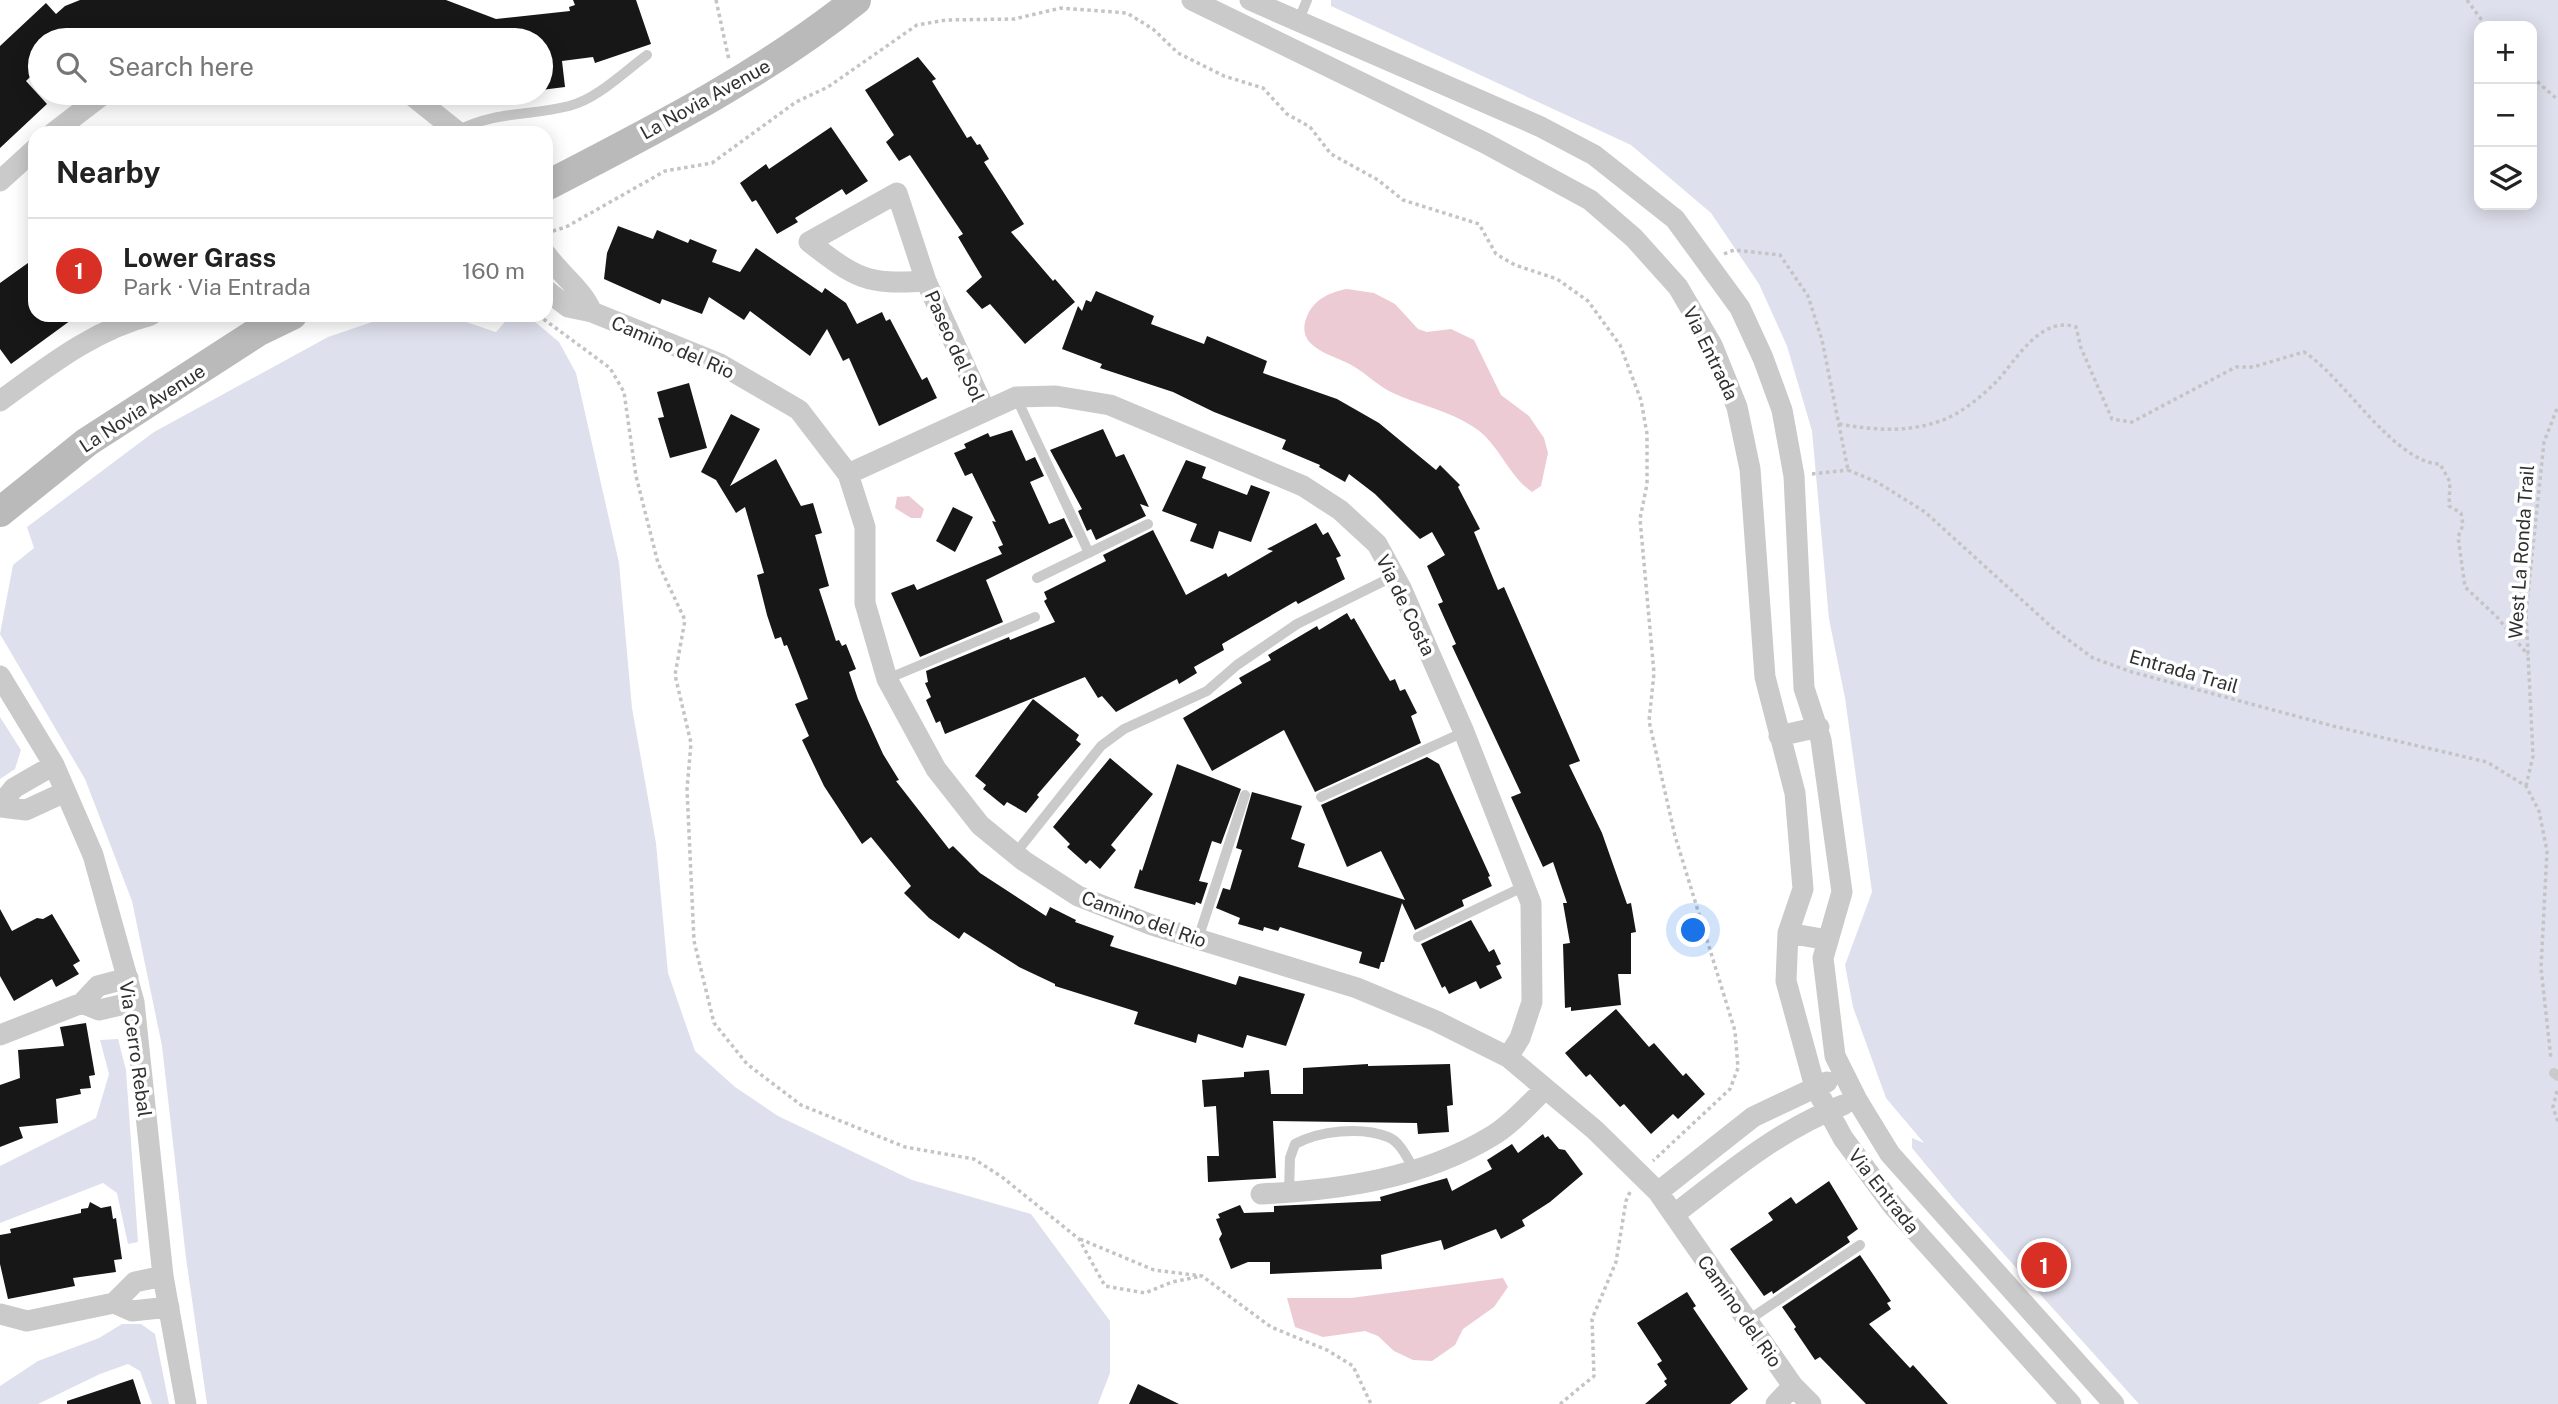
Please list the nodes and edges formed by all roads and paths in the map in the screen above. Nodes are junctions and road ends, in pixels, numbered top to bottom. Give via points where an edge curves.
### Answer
1 (716, 0) edge
2 (856, 0) edge
3 (1192, 0) edge
4 (1250, 0) edge
5 (1307, 0) edge
6 (2467, 0) edge
7 (2482, 21) edge
8 (1298, 22) junction
9 (1285, 46) junction
10 (647, 55) dead end
11 (2537, 81) edge
12 (735, 86) junction
13 (2558, 100) edge
14 (89, 105) edge
15 (424, 105) edge
16 (62, 126) edge
17 (450, 126) edge
18 (472, 126) edge
19 (28, 155) edge
20 (0, 181) edge
21 (553, 182) edge
22 (553, 231) edge
23 (1708, 260) junction
24 (926, 281) junction
25 (553, 285) edge
26 (127, 322) edge
27 (278, 322) edge
28 (548, 322) edge
29 (1016, 397) junction
30 (0, 401) edge
31 (2558, 406) edge
32 (985, 410) junction
33 (1839, 424) junction
34 (1848, 470) junction
35 (848, 474) junction
36 (1794, 476) junction
37 (0, 512) edge
38 (1148, 524) dead end
39 (1089, 553) junction
40 (1394, 576) junction
41 (1037, 578) dead end
42 (1035, 617) dead end
43 (2528, 655) junction
44 (0, 676) edge
45 (887, 678) junction
46 (1818, 727) junction
47 (1464, 732) junction
48 (1779, 736) junction
49 (54, 765) junction
50 (2526, 786) junction
51 (65, 792) junction
52 (1245, 795) dead end
53 (1321, 797) dead end
54 (0, 806) edge
55 (1015, 854) junction
56 (1525, 886) junction
57 (1788, 933) junction
58 (1418, 937) dead end
59 (1198, 939) junction
60 (1828, 940) junction
61 (128, 978) junction
62 (134, 1002) junction
63 (82, 1003) junction
64 (0, 1035) edge
65 (1508, 1057) junction
66 (1844, 1074) junction
67 (2556, 1074) edge
68 (1815, 1087) junction
69 (1544, 1090) junction
70 (1857, 1100) junction
71 (1829, 1110) junction
72 (2558, 1122) edge
73 (1415, 1171) junction
74 (1639, 1174) junction
75 (1289, 1192) junction
76 (1658, 1192) junction
77 (1261, 1194) dead end
78 (1675, 1214) junction
79 (1079, 1238) junction
80 (1860, 1245) dead end
81 (163, 1276) junction
82 (1202, 1276) junction
83 (114, 1303) junction
84 (169, 1307) junction
85 (0, 1314) edge
86 (1747, 1321) junction
87 (1793, 1386) junction
88 (186, 1404) edge
89 (1370, 1404) edge
90 (1560, 1404) edge
91 (1776, 1404) edge
92 (1811, 1404) edge
93 (2071, 1404) edge
94 (2114, 1404) edge

1 - 12 path
2 - 12 main road, La Novia Avenue via 804,42
3 - 9 street, Via Entrada
4 - 8 street, Via Entrada
5 - 8 lane
6 - 7 path
8 - 9 street
8 - 23 street, Via Entrada via 1539,126 1594,155 1675,219
9 - 48 street, Via Entrada via 1485,143 1590,200 1634,238 1678,287 1712,345 1737,407 1750,469 1765,677
10 - 18 lane via 571,106 498,115
11 - 13 path
12 - 21 main road, La Novia Avenue
14 - 16 street
15 - 17 street
19 - 20 street
22 - 74 path via 665,171 712,163 796,102 828,86 917,25 1014,19 1061,8 1127,13 1178,53 1224,76 1264,88 1287,114 1310,127 1331,154 1403,200 1479,224 1496,254 1557,279 1588,301 1620,345 1641,400 1647,434 1647,484 1640,519 1654,673 1649,722 1675,836 1735,1031 1738,1068 1730,1089
23 - 33 path via 1734,250 1780,255 1808,296
23 - 36 street, Via Entrada via 1740,308 1763,358 1782,410
24 - 24 street, Paseo del Sol via 897,193 808,242 850,274 887,284
24 - 32 street, Paseo del Sol
25 - 35 street, Camino del Rio via 584,294 592,312 720,364 799,410
26 - 30 street via 76,347
27 - 37 main road, La Novia Avenue via 87,442
28 - 79 path via 610,368 624,392 636,475 658,563 685,620 675,675 691,743 688,789 694,942 714,1023 747,1064 801,1105 905,1147 974,1160
29 - 32 street, Via de Costa
29 - 39 lane
29 - 40 street, Via de Costa via 1056,396 1110,405 1303,486 1340,510 1377,544
31 - 43 path, West La Ronda Trail via 2544,442 2526,614
32 - 35 street, Via de Costa
33 - 34 path
33 - 43 path via 1900,431 1942,421 1969,405 2047,329 2064,323 2076,327 2112,419 2132,422 2236,367 2253,367 2304,352 2401,444 2426,464 2440,464 2449,482 2449,506 2461,513 2458,537 2465,587
34 - 36 path
34 - 50 path, Entrada Trail via 1925,512 2055,630 2093,658 2333,726 2487,762
35 - 45 street, Camino del Rio via 865,527 865,603
36 - 46 street, Via Entrada via 1804,688
38 - 39 lane
39 - 41 lane
40 - 47 street, Via de Costa
40 - 55 lane via 1297,624 1207,691 1124,729 1101,746
42 - 45 lane
43 - 50 path, West La Ronda Trail via 2533,756
44 - 49 street, Via Cerro Rebal
45 - 55 street, Camino del Rio via 936,769 980,825
46 - 48 street
46 - 60 street, Via Entrada via 1842,892
47 - 53 lane
47 - 56 street, Via de Costa
48 - 57 street, Via Entrada via 1795,793 1803,889
49 - 51 street, Via Cerro Rebal
49 - 54 street via 14,788
50 - 67 path via 2539,811 2547,850 2541,968
51 - 54 street via 26,810
51 - 61 street, Via Cerro Rebal via 93,855
52 - 59 lane
55 - 59 street, Camino del Rio via 1078,895
56 - 58 lane
56 - 65 street, Via de Costa via 1531,903 1532,1002
57 - 60 street
57 - 68 street, Via Entrada via 1786,981
59 - 65 street, Camino del Rio via 1357,988
60 - 66 street, Via Entrada via 1822,958 1823,980 1835,1056
61 - 62 street, Via Cerro Rebal
61 - 63 street via 98,986
62 - 63 street via 99,1010
62 - 81 street, Via Cerro Rebal
63 - 64 street
65 - 69 street, Camino del Rio
66 - 68 street
66 - 70 street, Via Entrada
67 - 72 path via 2553,1107
68 - 71 street, Via Entrada
68 - 76 street via 1753,1117
69 - 73 street via 1494,1136
69 - 74 street, Camino del Rio via 1595,1129
70 - 71 street
70 - 94 street, Via Entrada via 1890,1154
71 - 78 street via 1758,1150
71 - 93 street, Via Entrada via 1843,1138 1893,1206
73 - 75 street via 1365,1183
73 - 75 lane via 1389,1137 1326,1133 1294,1144
74 - 76 street, Camino del Rio
74 - 90 path via 1626,1201 1616,1262 1592,1319 1594,1376
75 - 77 street
76 - 78 street, Camino del Rio
78 - 86 street, Camino del Rio
79 - 82 path via 1154,1270
79 - 82 path via 1105,1286 1145,1293
80 - 86 lane
81 - 83 street via 135,1282
81 - 84 street, Via Cerro Rebal
82 - 89 path via 1271,1327 1353,1366
83 - 84 street via 132,1311
83 - 85 street via 27,1321
84 - 88 street, Via Cerro Rebal
86 - 87 street, Camino del Rio
87 - 91 street
87 - 92 street, Camino del Rio

